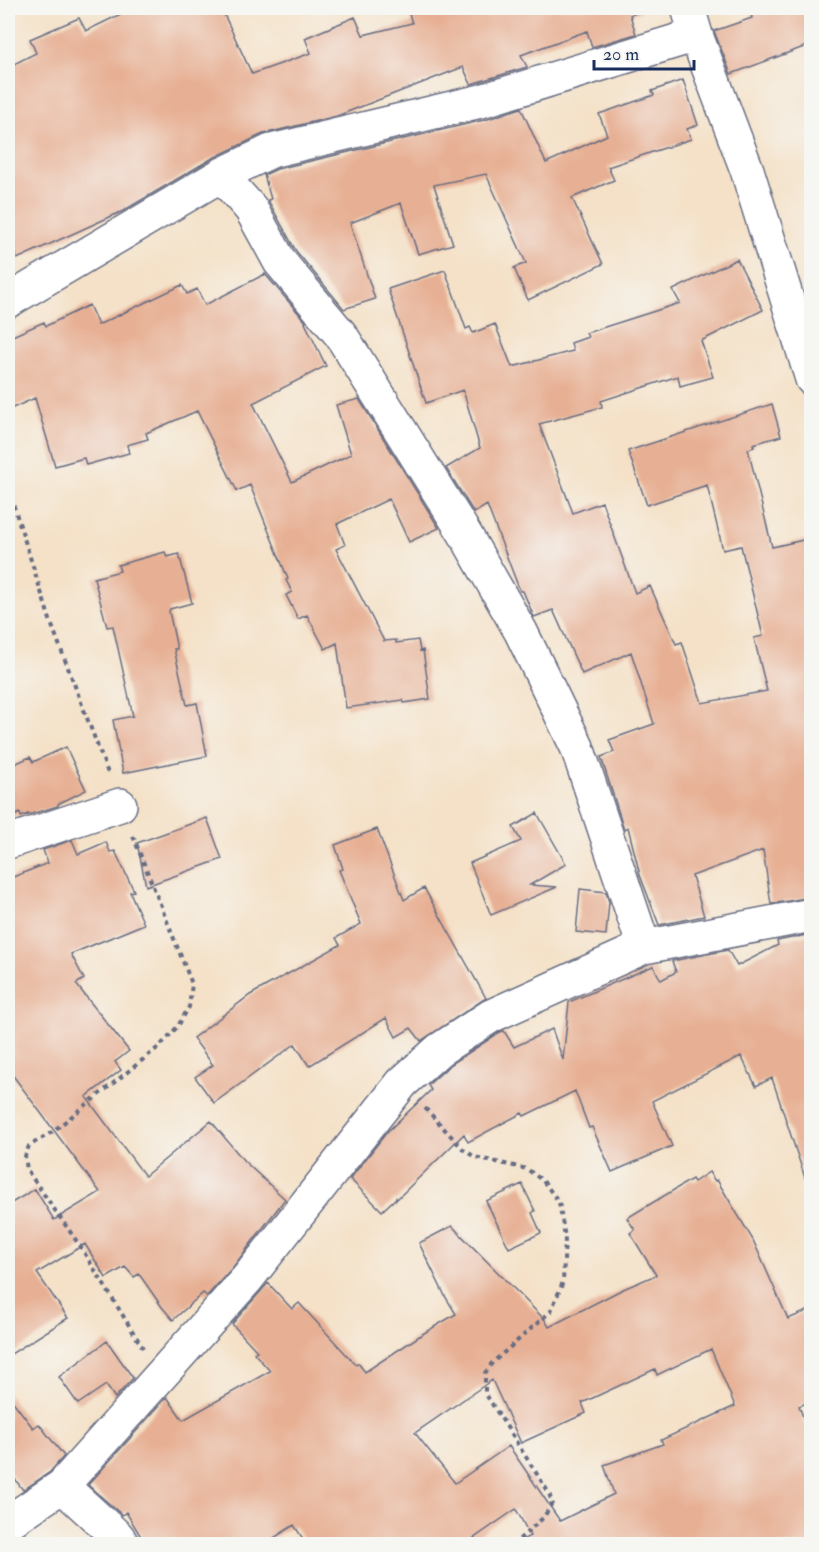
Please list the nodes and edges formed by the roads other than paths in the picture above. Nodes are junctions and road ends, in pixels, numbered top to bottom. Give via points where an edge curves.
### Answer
1 (692, 21) edge
2 (221, 175) junction
3 (8, 301) edge
4 (807, 345) edge
5 (812, 379) edge
6 (120, 806) road end
7 (8, 842) edge
8 (812, 915) edge
9 (644, 947) junction
10 (62, 1485) junction
11 (8, 1519) edge
12 (122, 1545) edge

1 - 2 street via 481,101 271,151
1 - 4 street
2 - 3 street
2 - 9 street via 251,209 280,262 341,335 521,632 577,747
4 - 5 street
6 - 7 street
8 - 9 street
9 - 10 street via 491,1016 439,1050 402,1083 247,1279
10 - 11 street
10 - 12 street

